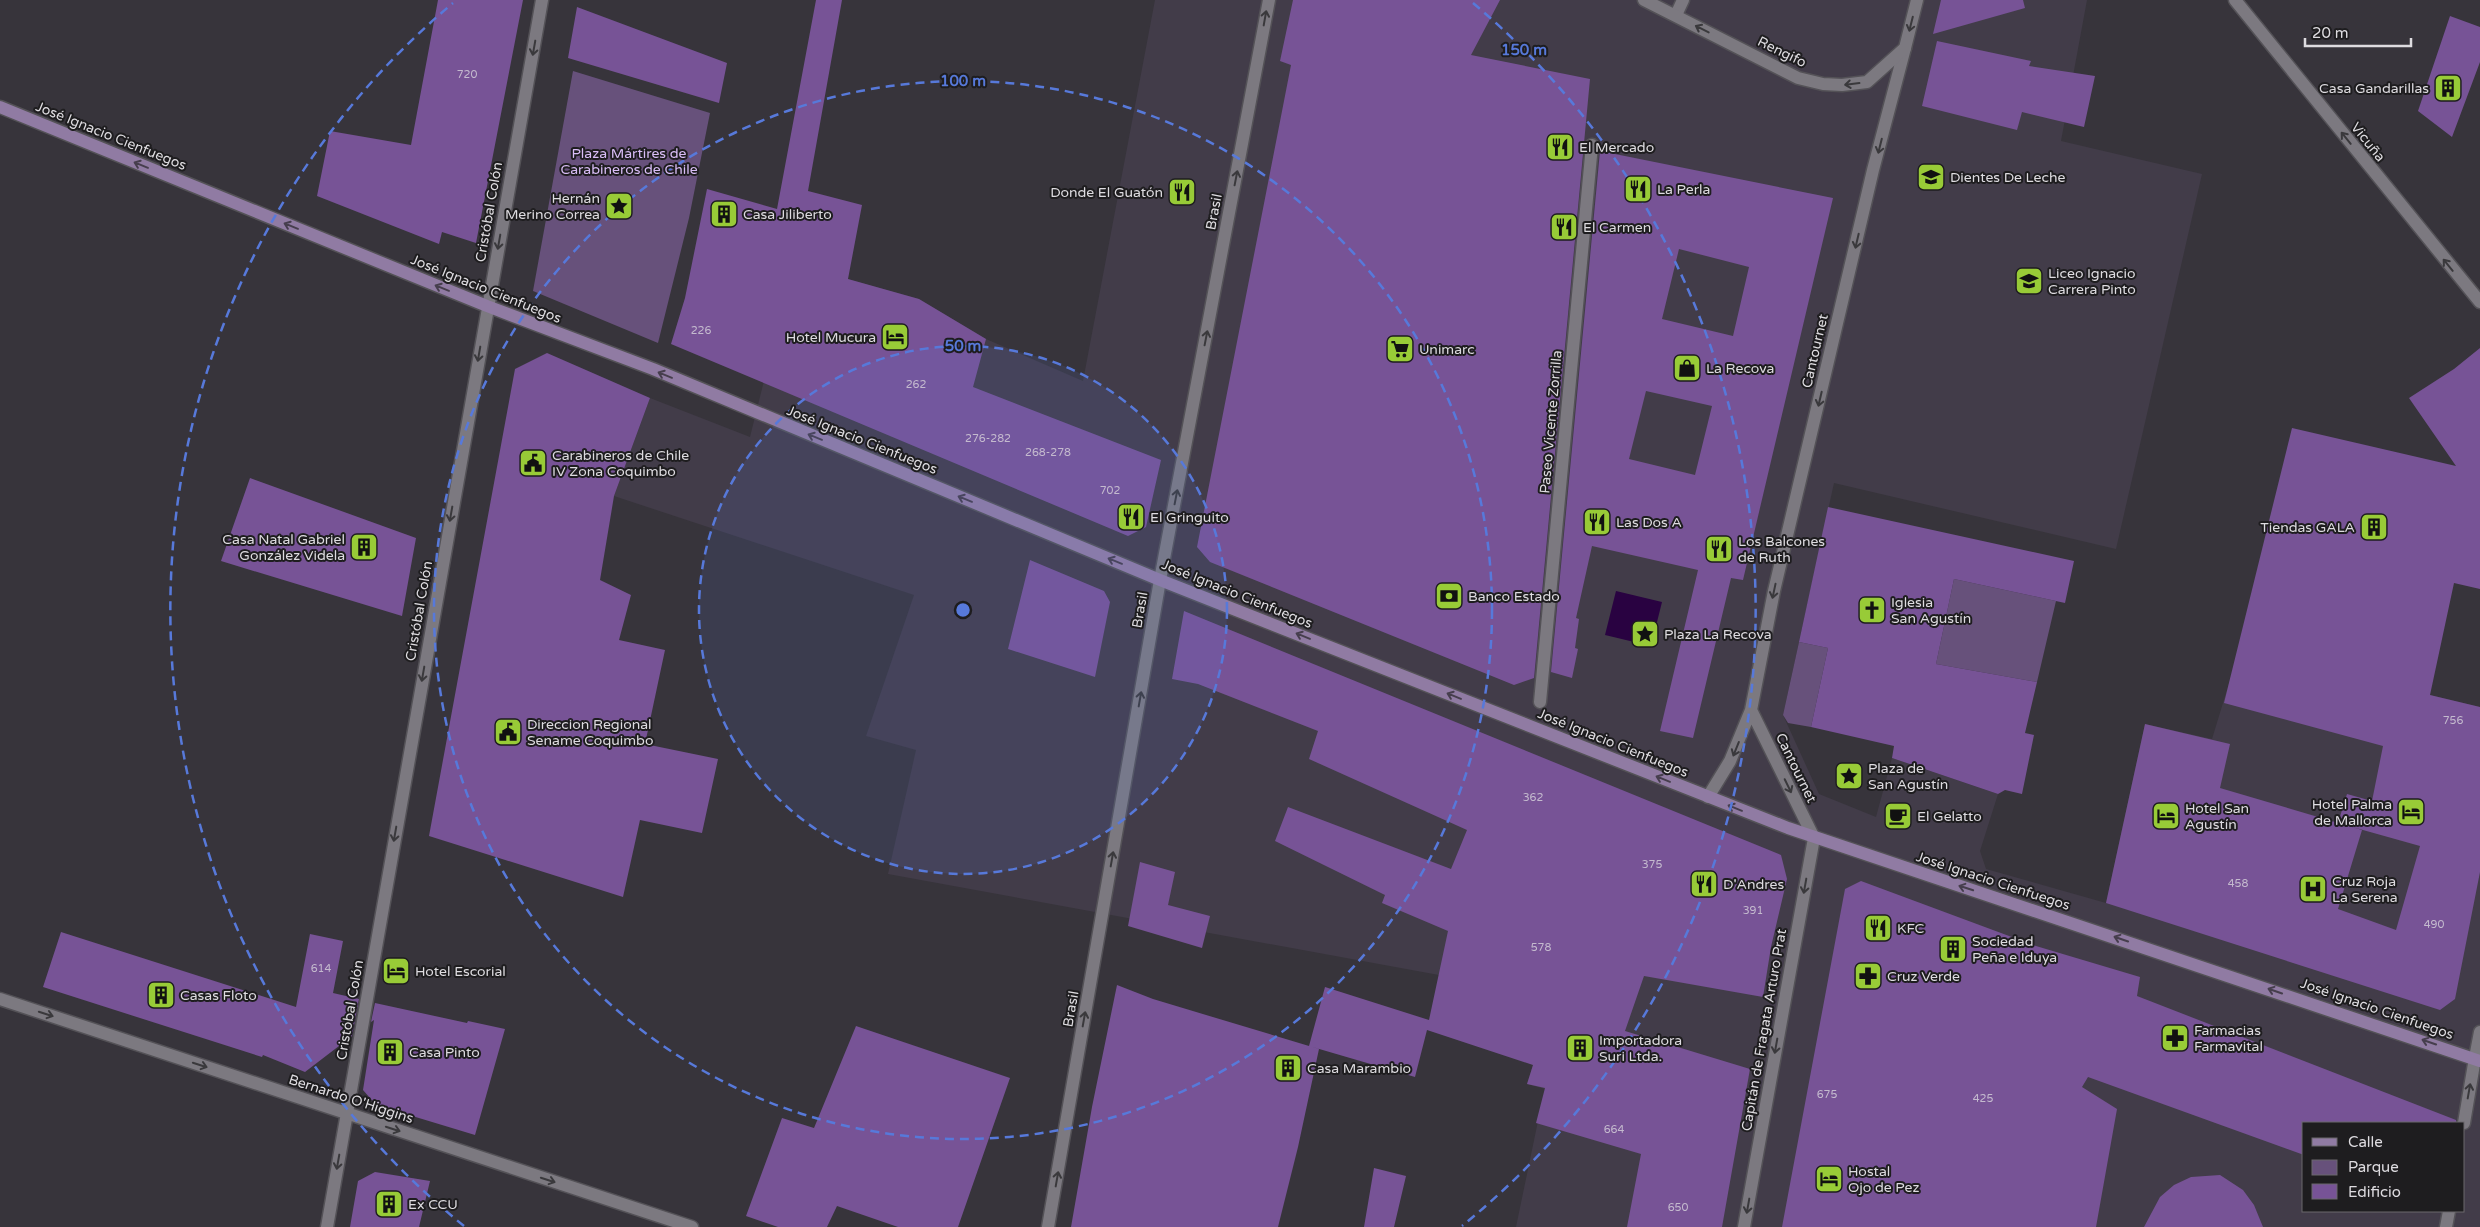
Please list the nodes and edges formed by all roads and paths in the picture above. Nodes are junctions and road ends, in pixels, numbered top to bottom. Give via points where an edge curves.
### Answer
1 (542, 0) edge
2 (1269, 0) edge
3 (1644, 0) edge
4 (1683, 0) edge
5 (1916, 0) edge
6 (2235, 0) edge
7 (1676, 16) junction
8 (1905, 48) junction
9 (0, 107) edge
10 (1592, 145) dead end
11 (2480, 302) edge
12 (487, 306) junction
13 (1160, 580) junction
14 (1540, 702) dead end
15 (1751, 710) junction
16 (1708, 797) junction
17 (1814, 838) junction
18 (0, 999) edge
19 (2480, 1032) edge
20 (2478, 1059) edge
21 (347, 1114) junction
22 (2464, 1122) edge
23 (2449, 1212) edge
24 (327, 1227) edge
25 (692, 1227) edge
26 (1048, 1227) edge
27 (1744, 1227) edge
28 (2446, 1227) edge

1 -> 12 street, Cristóbal Colón
13 -> 2 street, Brasil
3 - 7 street, Rengifo
4 - 7 street
5 -> 8 street, Cantournet
11 -> 6 street, Vicuña
8 -> 7 street, Rengifo via 1867,82 1823,84 1798,78
8 -> 15 street, Cantournet via 1781,562
12 -> 9 main road, José Ignacio Cienfuegos
10 - 14 street, Paseo Vicente Zorrilla
13 -> 12 main road, José Ignacio Cienfuegos via 653,370
12 -> 21 street, Cristóbal Colón
16 -> 13 main road, José Ignacio Cienfuegos
26 -> 13 street, Brasil
15 -> 16 street, Cantournet via 1730,761
15 -> 17 street, Cantournet
17 -> 16 main road, José Ignacio Cienfuegos
20 -> 17 main road, José Ignacio Cienfuegos
17 -> 27 street, Capitán de Fragata Arturo Prat
18 -> 21 street, Bernardo O'Higgins
19 - 20 street
22 -> 20 street
21 -> 24 street, Cristóbal Colón
21 -> 25 street, Bernardo O'Higgins
23 - 28 street

